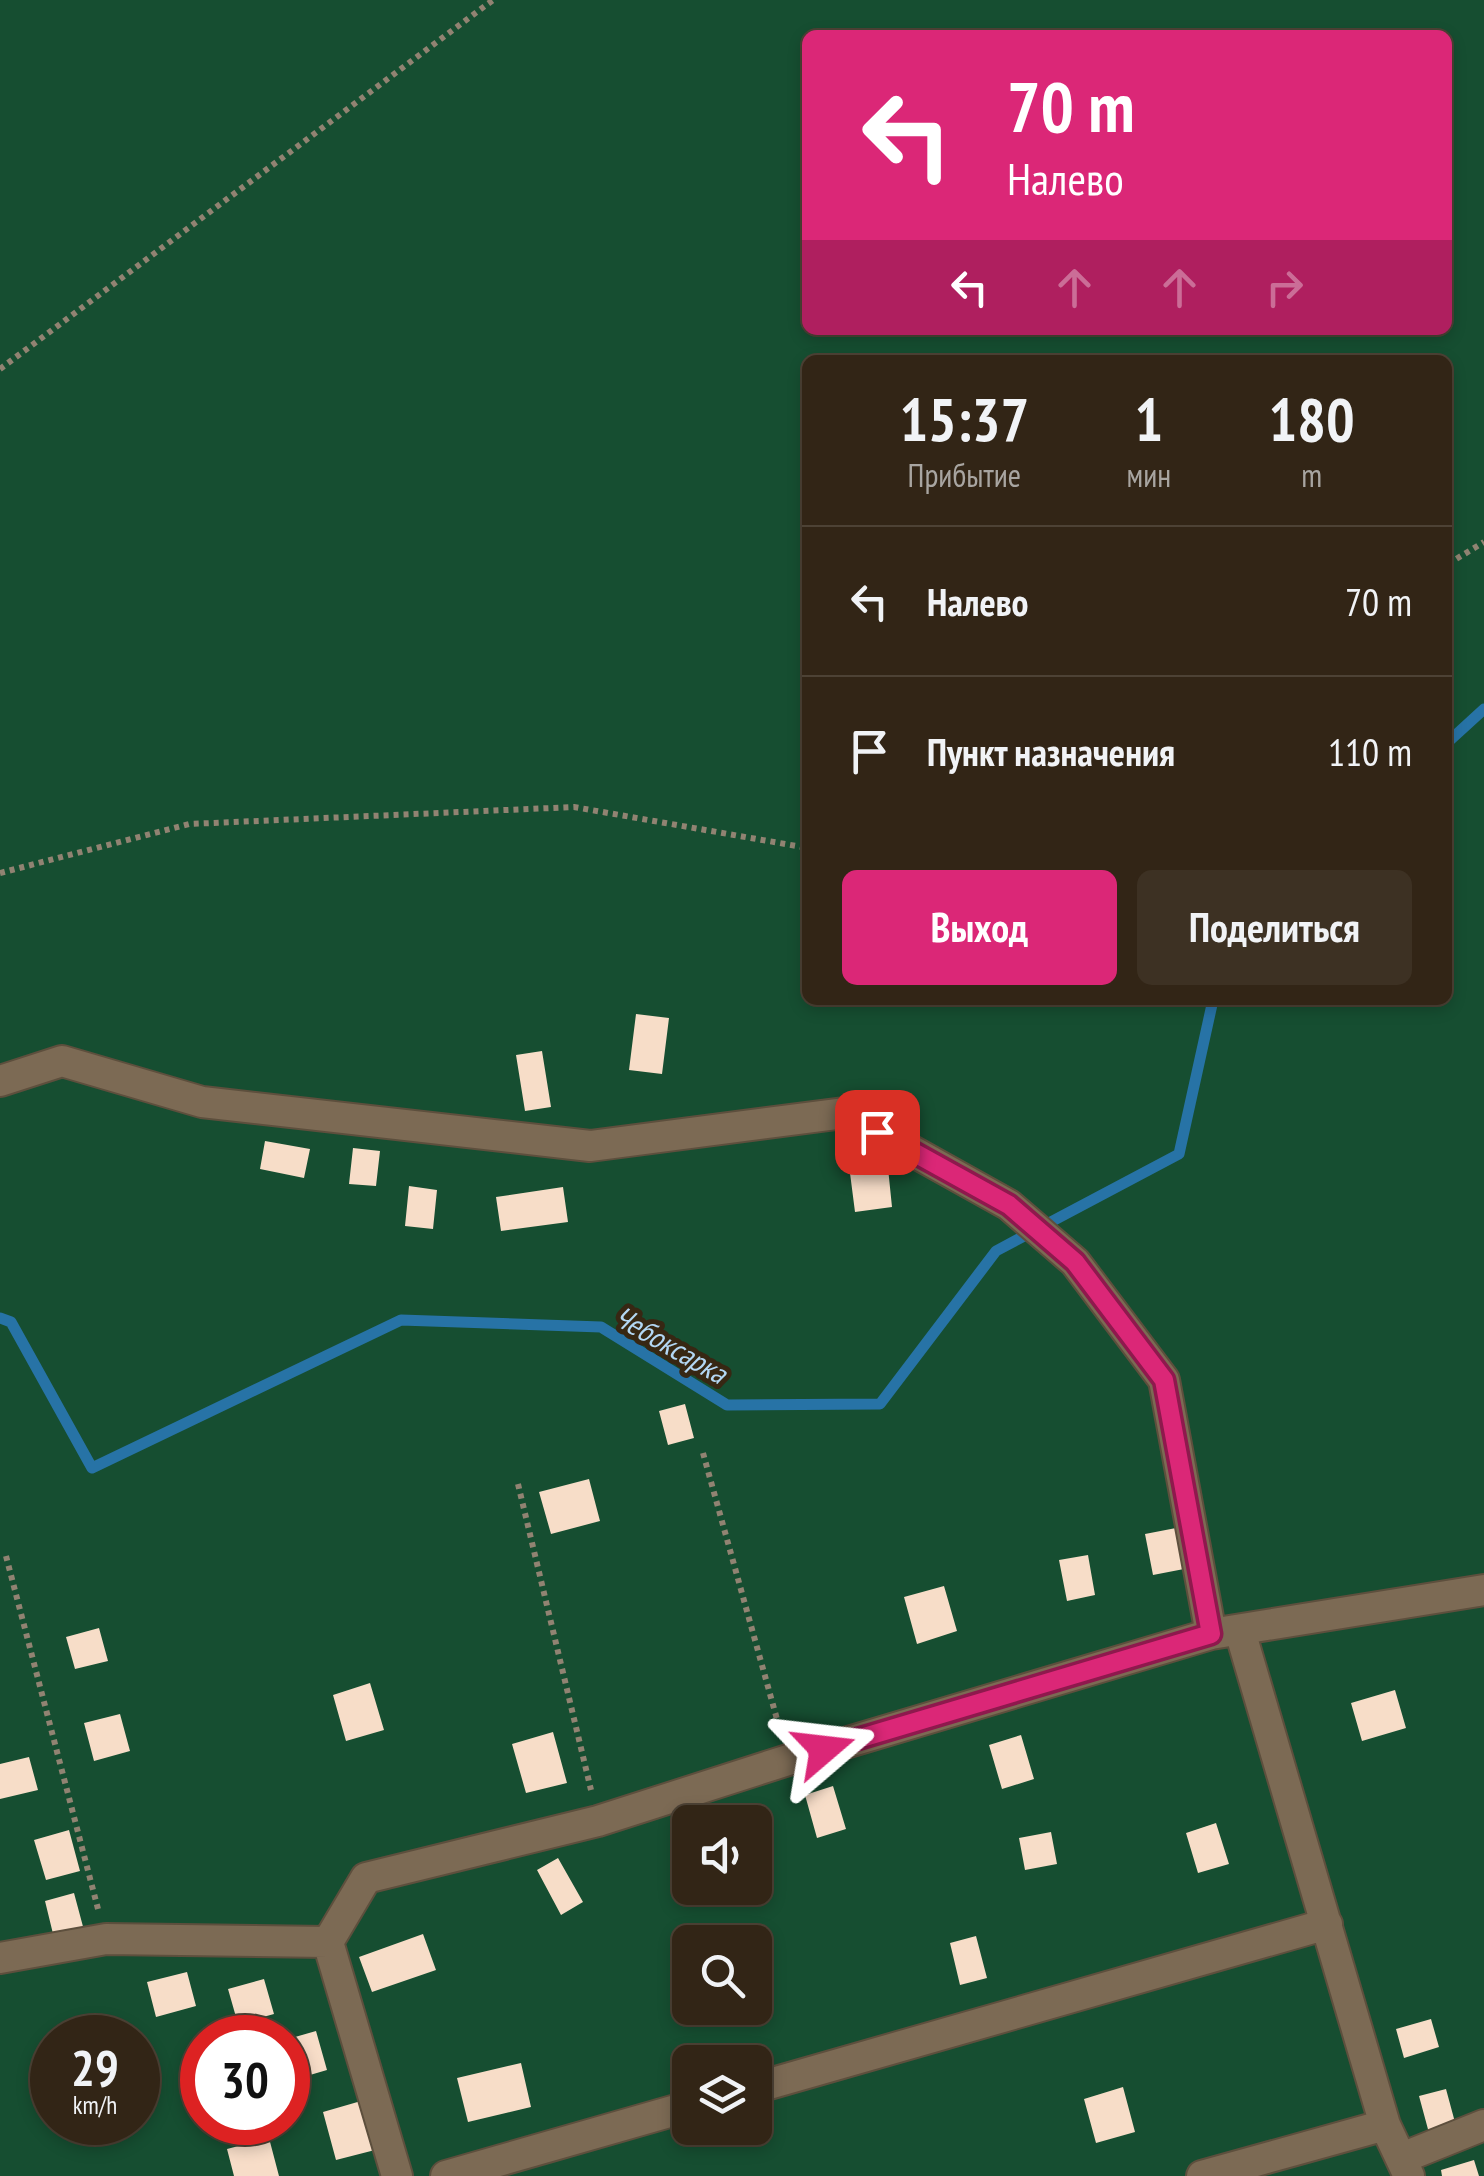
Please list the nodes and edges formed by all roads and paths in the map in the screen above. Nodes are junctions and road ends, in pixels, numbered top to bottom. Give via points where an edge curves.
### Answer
1 (493, 0) edge
2 (0, 369) edge
3 (1484, 542) edge
4 (1452, 562) edge
5 (802, 847) edge
6 (0, 873) edge
7 (0, 1081) edge
8 (703, 1453) dead end
9 (518, 1484) dead end
10 (6, 1556) dead end
11 (1484, 1590) edge
12 (1225, 1632) junction
13 (788, 1760) junction
14 (598, 1820) junction
15 (1327, 1924) junction
16 (106, 1939) junction
17 (328, 1942) junction
18 (0, 1958) edge
19 (772, 2083) edge
20 (672, 2111) edge
21 (1386, 2125) junction
22 (1484, 2125) edge
23 (1406, 2167) edge
24 (397, 2176) edge
25 (446, 2176) edge
26 (1202, 2176) edge

1 - 2 path
3 - 4 path
5 - 6 path via 574,807 189,824
7 - 12 street via 62,1061 202,1102 590,1146 844,1113 1009,1205 1075,1262 1164,1380
8 - 13 path
9 - 14 path
10 - 16 path
11 - 12 street
12 - 13 street
12 - 15 street
13 - 14 street
14 - 17 street via 366,1878
15 - 19 street
15 - 21 street
16 - 17 street
16 - 18 street
17 - 24 street
20 - 25 street
21 - 23 street
21 - 26 street
22 - 23 street

